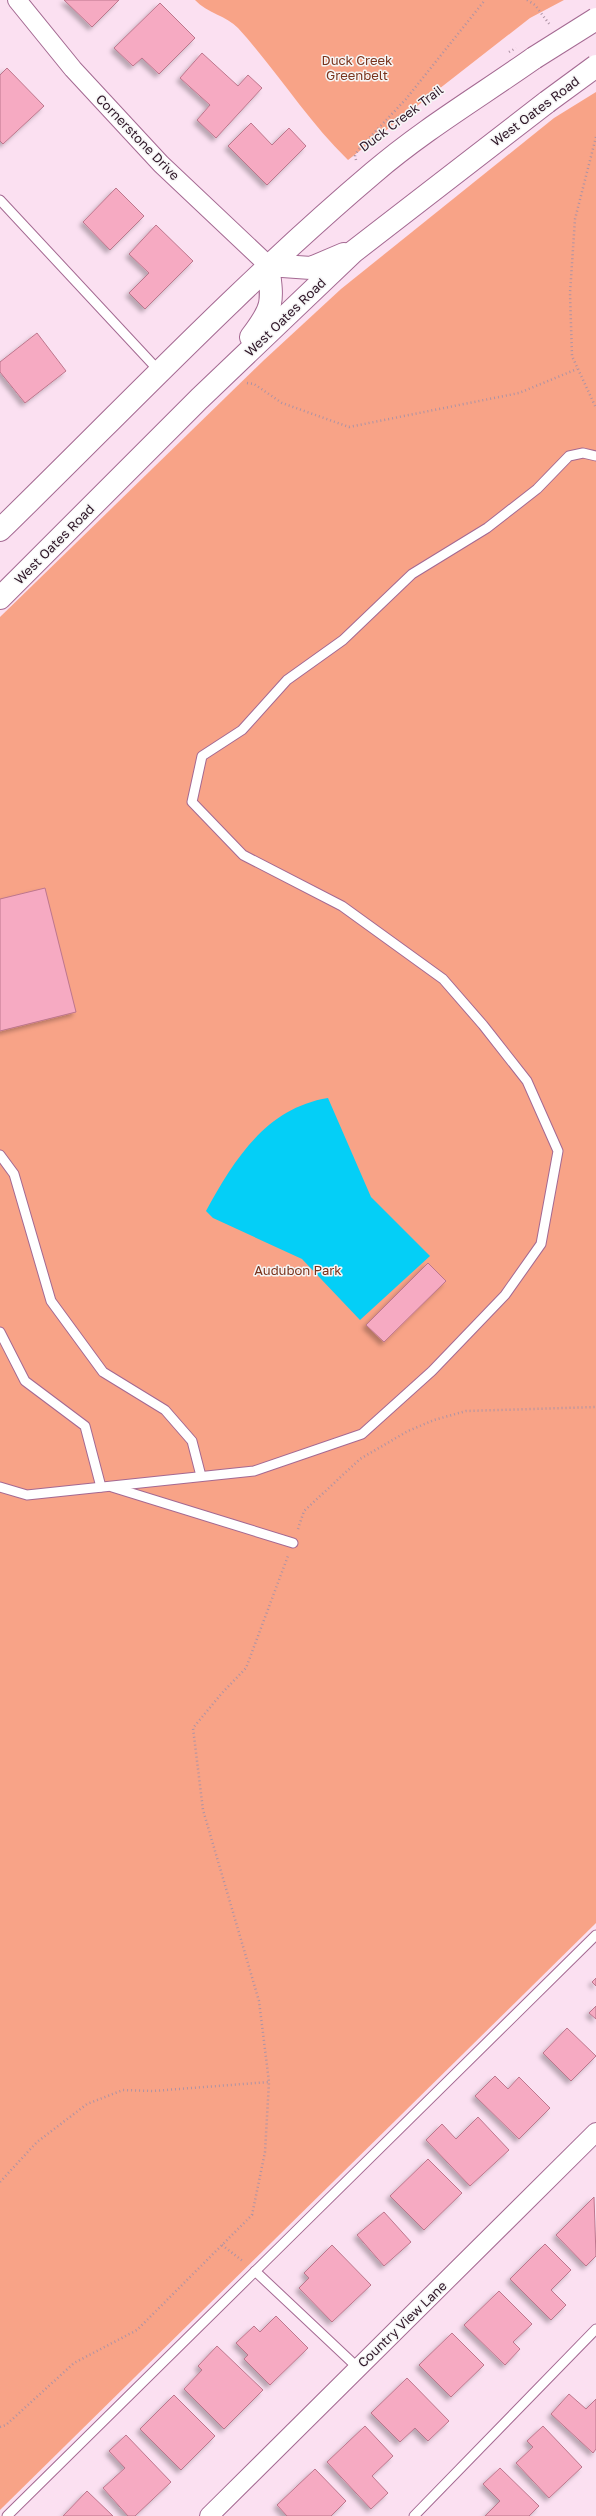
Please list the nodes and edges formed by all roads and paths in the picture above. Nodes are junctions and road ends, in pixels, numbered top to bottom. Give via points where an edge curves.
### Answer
1 (17, 0) edge
2 (485, 0) edge
3 (596, 19) edge
4 (509, 52) dead end
5 (503, 56) dead end
6 (596, 66) edge
7 (596, 137) edge
8 (361, 161) dead end
9 (0, 200) edge
10 (353, 252) junction
11 (268, 265) junction
12 (577, 369) junction
13 (160, 373) junction
14 (246, 383) dead end
15 (199, 399) junction
16 (596, 408) edge
17 (596, 456) edge
18 (0, 530) edge
19 (0, 598) edge
20 (0, 1155) edge
21 (0, 1332) edge
22 (596, 1407) edge
23 (201, 1476) junction
24 (0, 1486) edge
25 (105, 1487) junction
26 (293, 1543) junction
27 (596, 1935) edge
28 (269, 2082) junction
29 (596, 2132) edge
30 (0, 2182) edge
31 (222, 2245) junction
32 (255, 2271) junction
33 (596, 2329) edge
34 (357, 2367) junction
35 (0, 2427) edge
36 (7, 2516) edge
37 (209, 2516) edge
38 (414, 2516) edge

1 - 11 street, Cornerstone Drive via 73,69 161,164
2 - 8 path, Duck Creek Trail via 406,99 358,150 356,161
3 - 11 main road, bridge via 418,136
4 - 5 path
6 - 10 main road, West Oates Road, bridge
7 - 12 path via 575,219 572,246 572,346
9 - 13 lane
10 - 11 main road via 311,268
10 - 15 main road, West Oates Road
11 - 13 main road
11 - 15 main road via 273,298 264,320
12 - 14 path via 519,393 349,427 282,404 254,384
12 - 16 path
13 - 18 main road
15 - 19 main road, West Oates Road
17 - 23 lane via 583,453 569,456 537,489 487,528 412,574 343,640 287,680 242,730 202,756 192,802 243,855 342,906 443,979 527,1081 558,1151 541,1244 505,1295 421,1381 362,1434 254,1471
20 - 23 lane via 14,1174 51,1301 103,1372 165,1410 192,1441
21 - 25 lane via 25,1381 85,1426
22 - 26 path via 466,1411 414,1428 360,1458 304,1511
23 - 25 lane
24 - 25 lane via 27,1495
25 - 26 lane
26 - 28 path via 246,1668 193,1728 203,1810 259,2001
27 - 32 lane
28 - 30 path via 124,2090 87,2104 37,2142
28 - 31 path via 265,2152 252,2215
29 - 34 street, Country View Lane via 498,2232
31 - 32 path
31 - 35 path via 137,2330 74,2363 6,2425
32 - 34 lane
32 - 36 lane
33 - 38 lane
34 - 37 street, Country View Lane

